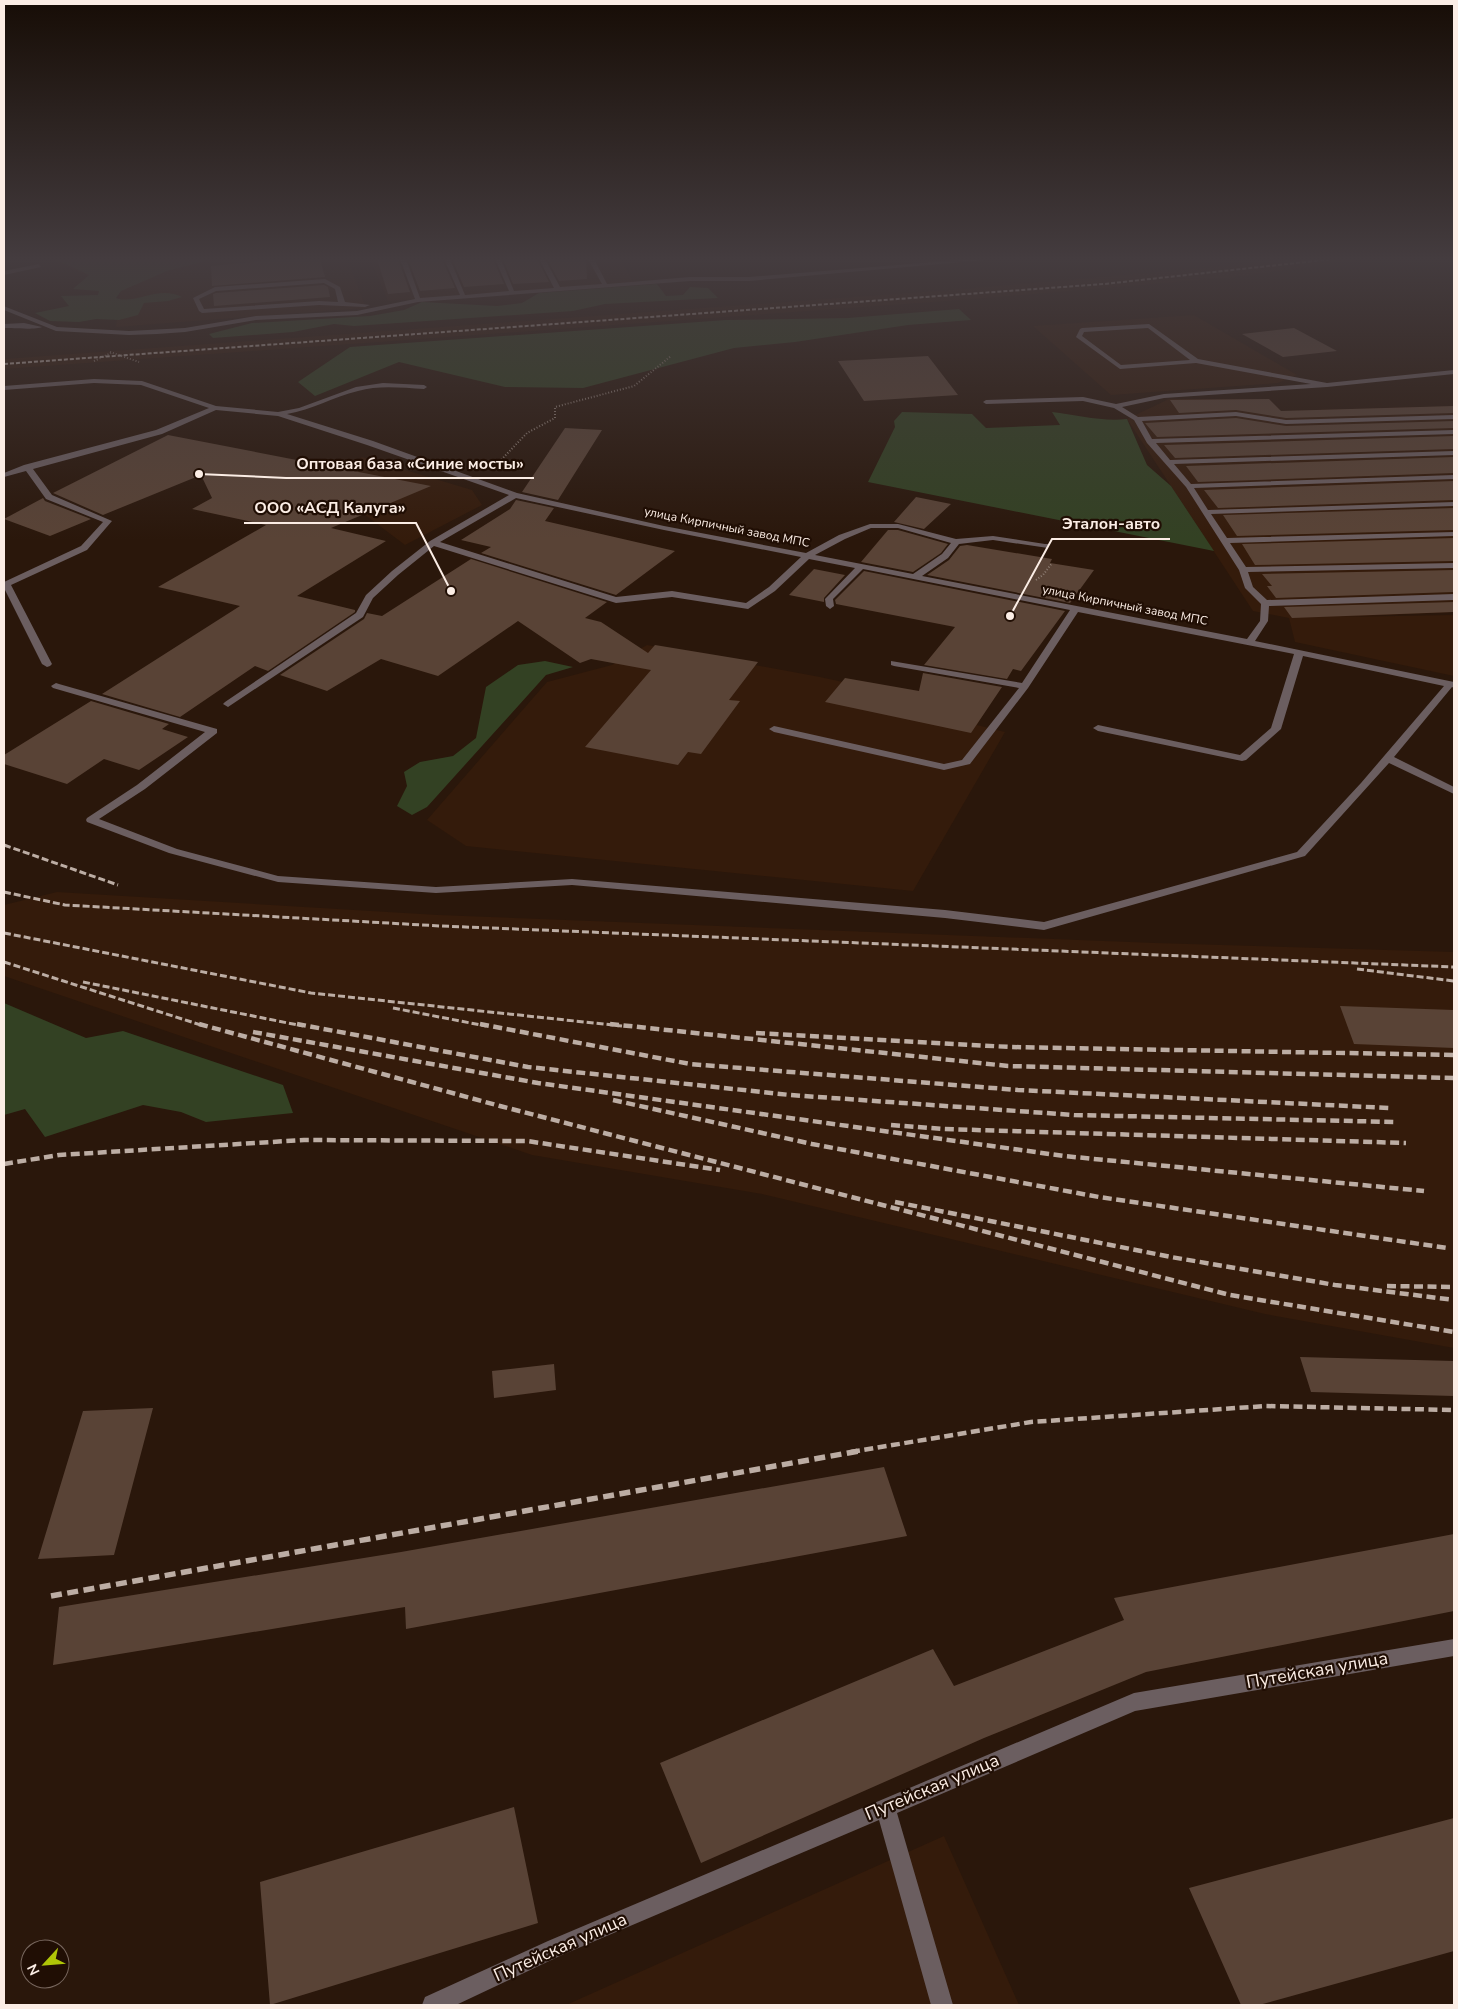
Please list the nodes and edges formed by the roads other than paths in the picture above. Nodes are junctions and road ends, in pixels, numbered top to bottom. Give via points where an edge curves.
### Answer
1 (1101, 353) edge
2 (1185, 353) edge
3 (1196, 361) junction
4 (1454, 372) edge
5 (1328, 385) junction
6 (424, 387) dead end
7 (4, 388) edge
8 (986, 402) dead end
9 (1116, 406) junction
10 (215, 408) junction
11 (279, 414) junction
12 (1454, 417) edge
13 (1137, 419) junction
14 (1454, 432) edge
15 (1150, 441) junction
16 (1454, 453) edge
17 (1167, 462) junction
18 (27, 468) junction
19 (4, 475) edge
20 (1454, 477) edge
21 (1189, 486) junction
22 (515, 495) junction
23 (1454, 504) edge
24 (1206, 512) junction
25 (1454, 534) edge
26 (1225, 541) junction
27 (956, 542) junction
28 (433, 543) junction
29 (1044, 546) road end
30 (807, 556) junction
31 (1454, 565) edge
32 (860, 567) junction
33 (1244, 570) junction
34 (914, 578) junction
35 (1454, 597) edge
36 (1265, 603) junction
37 (830, 606) dead end
38 (1076, 608) junction
39 (1249, 642) junction
40 (1299, 652) junction
41 (894, 663) dead end
42 (47, 664) dead end
43 (1452, 684) edge
44 (56, 686) dead end
45 (1025, 686) junction
46 (228, 704) dead end
47 (1098, 728) dead end
48 (774, 730) dead end
49 (1387, 758) junction
50 (1454, 791) edge
51 (1454, 1647) edge
52 (885, 1808) junction
53 (433, 2005) edge
54 (942, 2005) edge

1 - 3 street via 1120,366
2 - 3 street
3 - 5 street
4 - 5 street
5 - 9 street via 1164,396
6 - 11 street via 383,385 356,389 300,410
7 - 10 street, улица Кирпичный завод МПС via 94,380 142,383
8 - 9 street via 1083,399
9 - 13 street
10 - 11 street, улица Кирпичный завод МПС
10 - 18 street via 159,432
11 - 22 street, улица Кирпичный завод МПС
12 - 13 street via 1286,422 1236,414
13 - 15 street
14 - 15 street
15 - 17 street
16 - 17 street
17 - 21 street
18 - 19 street
18 - 42 street via 49,497 108,521 84,548 6,584
20 - 21 street
21 - 24 street
22 - 28 street
22 - 30 street, улица Кирпичный завод МПС
23 - 24 street
24 - 26 street
25 - 26 street
26 - 33 street
27 - 29 street via 993,538
27 - 30 street via 898,526 870,526
27 - 34 street via 945,556
28 - 30 street via 616,600 672,594 748,606 772,589
28 - 46 street via 369,598 360,615
30 - 32 street, улица Кирпичный завод МПС
31 - 33 street
32 - 34 street, улица Кирпичный завод МПС
32 - 37 street via 829,599
33 - 36 street via 1249,588
34 - 38 street, улица Кирпичный завод МПС
35 - 36 street
36 - 39 street via 1264,621
38 - 39 street, улица Кирпичный завод МПС
38 - 45 street
39 - 40 street, улица Кирпичный завод МПС
40 - 43 street, улица Кирпичный завод МПС
40 - 47 street via 1276,729 1242,758
41 - 45 street
43 - 49 street
44 - 49 street via 213,731 142,787 91,820 173,851 278,879 436,890 572,882 945,914 1044,926 1301,854
45 - 48 street via 966,762 944,767
49 - 50 street
51 - 52 street, Путейская улица via 1134,1702
52 - 53 street, Путейская улица via 555,1948
52 - 54 street

